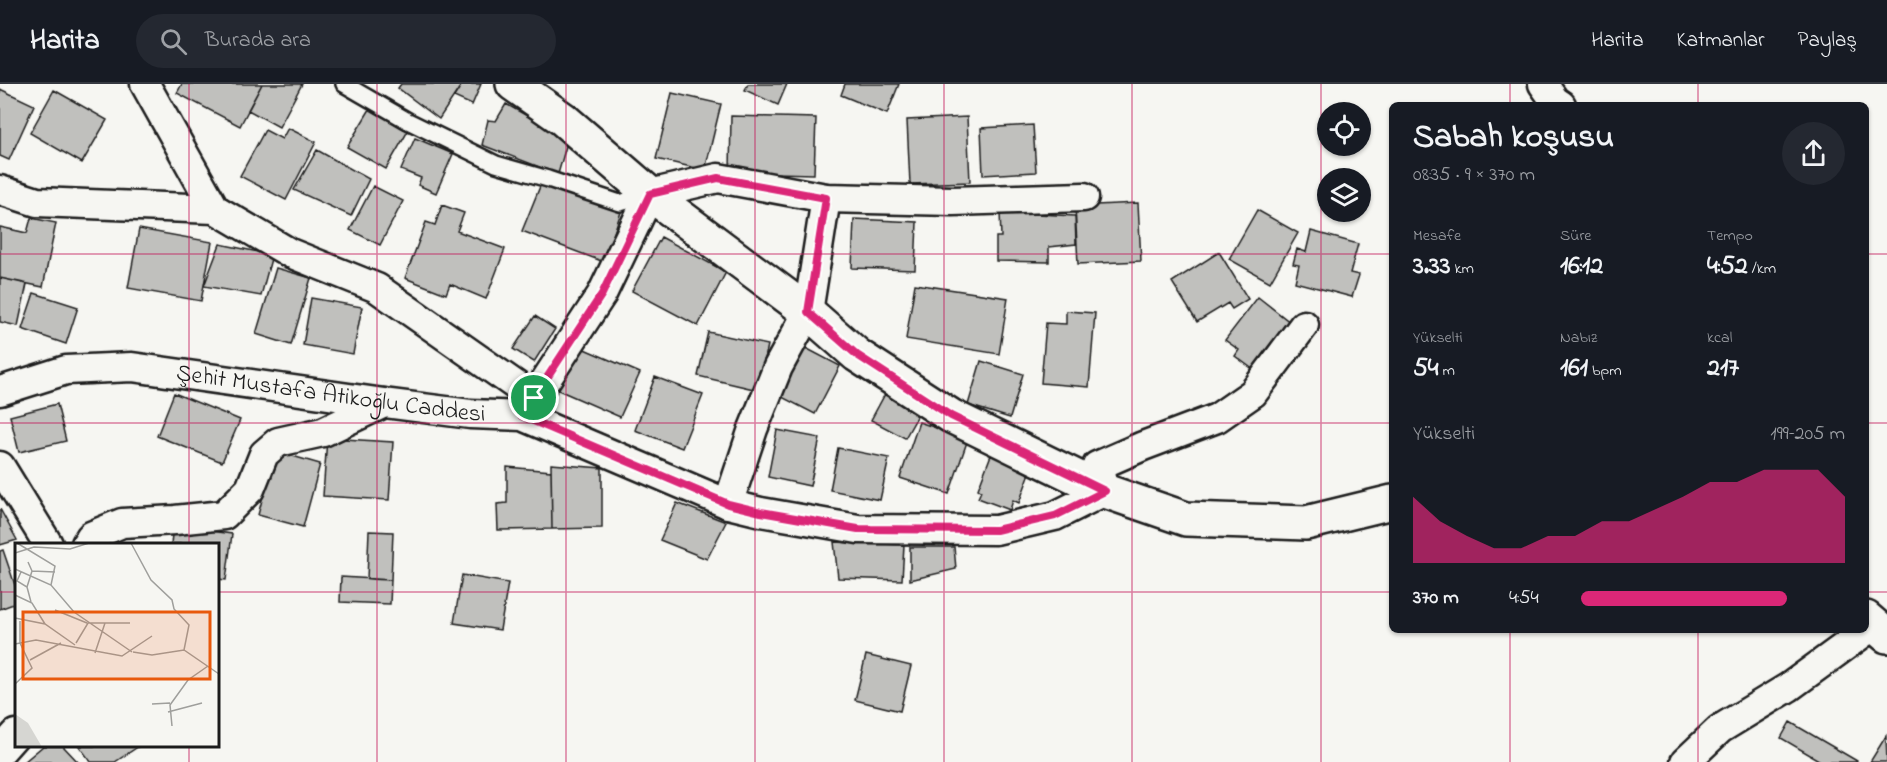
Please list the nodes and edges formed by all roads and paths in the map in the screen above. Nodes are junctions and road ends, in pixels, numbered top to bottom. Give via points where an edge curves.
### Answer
1 (145, 84) edge
2 (344, 84) edge
3 (513, 84) edge
4 (1542, 84) edge
5 (1558, 102) edge
6 (0, 190) edge
7 (650, 194) junction
8 (1084, 197) dead end
9 (826, 198) junction
10 (214, 209) junction
11 (808, 312) junction
12 (1304, 325) dead end
13 (0, 391) edge
14 (384, 403) junction
15 (528, 407) junction
16 (0, 466) edge
17 (1105, 491) junction
18 (1389, 503) edge
19 (728, 504) junction
20 (47, 543) edge
21 (87, 543) edge
22 (1866, 633) edge
23 (15, 735) edge
24 (0, 752) edge
25 (1684, 762) edge

1 - 10 street
2 - 7 lane via 496,164 620,203
3 - 7 street via 564,119
4 - 5 street
6 - 10 street via 37,202
7 - 9 street via 718,178
7 - 11 street
7 - 15 street via 602,294
8 - 9 street via 953,201
9 - 11 street
10 - 15 street via 290,253 377,288
11 - 17 street via 857,355 951,416
11 - 19 street via 774,377
12 - 17 street via 1253,393 1217,418 1097,466
13 - 14 street, Şehit Mustafa Atikoğlu Caddesi via 66,370 132,367
14 - 15 street, Şehit Mustafa Atikoğlu Caddesi via 470,414
14 - 21 street via 323,432 278,442 264,454 250,489 224,514 122,523 91,536
15 - 19 street, Şehit Mustafa Atikoğlu Caddesi
16 - 20 street
17 - 18 street via 1186,519 1305,523
17 - 19 street, Şehit Mustafa Atikoğlu Caddesi via 1055,516 996,530 858,529
22 - 25 street via 1789,687 1719,729
23 - 24 street

